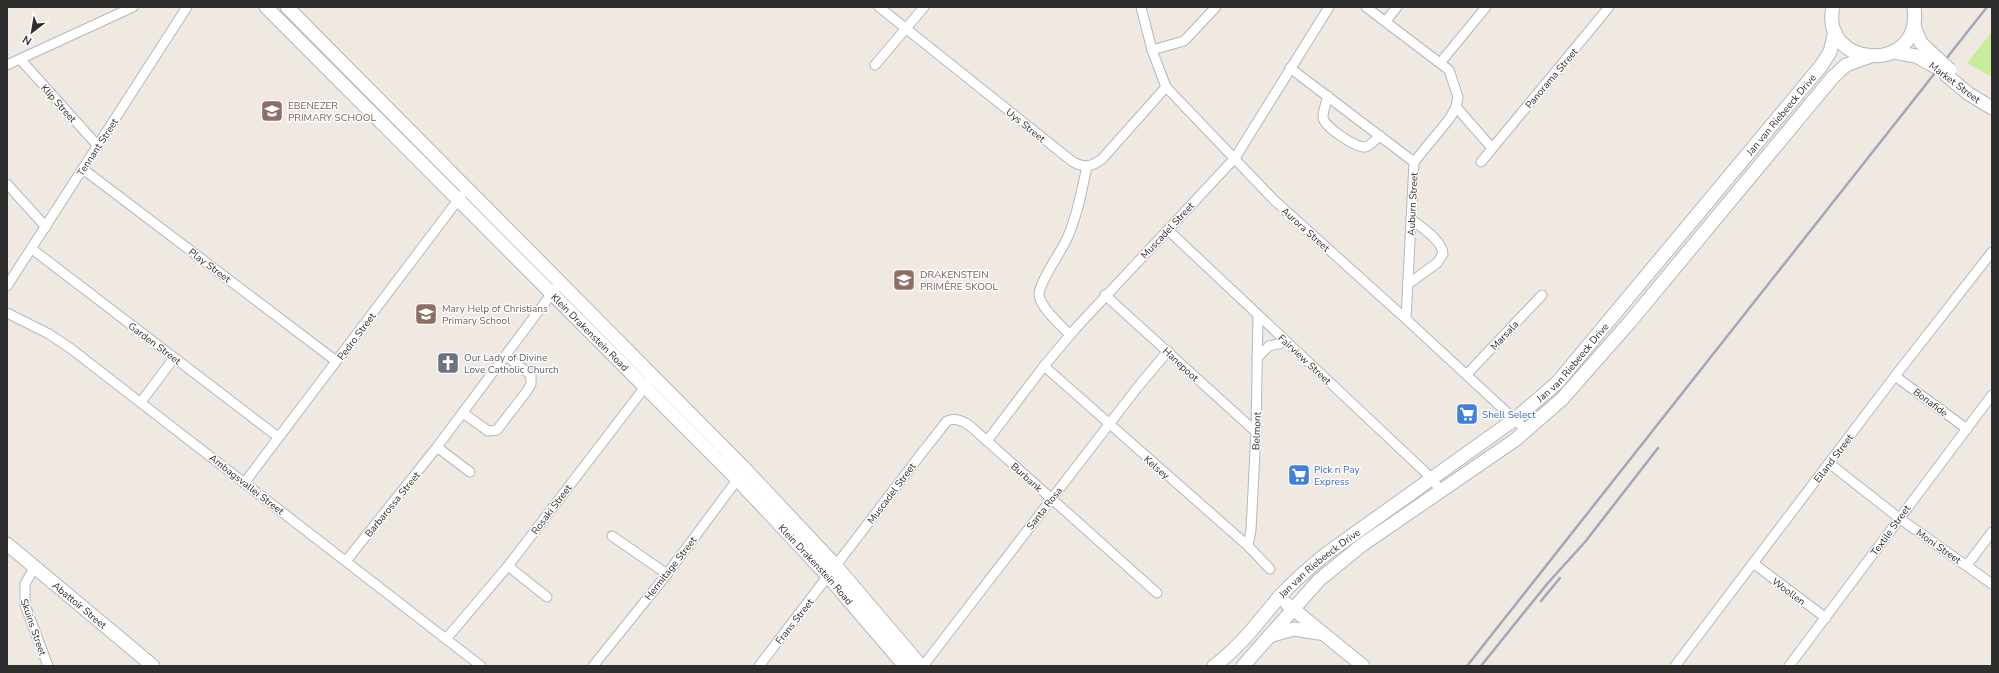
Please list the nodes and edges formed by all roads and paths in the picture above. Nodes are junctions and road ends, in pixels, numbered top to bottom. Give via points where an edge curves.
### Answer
1 (133, 7) edge
2 (187, 7) edge
3 (266, 7) edge
4 (287, 7) edge
5 (879, 7) edge
6 (924, 7) edge
7 (1141, 7) edge
8 (1216, 7) edge
9 (1330, 7) edge
10 (1366, 7) edge
11 (1397, 7) edge
12 (1486, 7) edge
13 (1609, 7) edge
14 (1914, 7) edge
15 (1832, 8) edge
16 (1386, 21) junction
17 (1914, 26) junction
18 (906, 28) junction
19 (1835, 32) junction
20 (1152, 50) junction
21 (1894, 52) junction
22 (1868, 57) junction
23 (20, 59) junction
24 (1440, 63) junction
25 (1936, 63) junction
26 (7, 65) edge
27 (875, 65) dead end
28 (1290, 68) junction
29 (1948, 72) junction
30 (1166, 87) junction
31 (1328, 96) junction
32 (1992, 101) edge
33 (1456, 107) junction
34 (1992, 108) edge
35 (1380, 136) junction
36 (98, 146) junction
37 (1492, 148) junction
38 (1235, 158) junction
39 (1414, 162) junction
40 (1481, 162) dead end
41 (1086, 166) junction
42 (83, 169) junction
43 (7, 184) edge
44 (466, 190) junction
45 (458, 200) junction
46 (1411, 219) junction
47 (46, 227) junction
48 (1168, 230) junction
49 (32, 249) junction
50 (1992, 252) edge
51 (1408, 284) junction
52 (7, 286) edge
53 (556, 288) junction
54 (1106, 295) junction
55 (1542, 295) dead end
56 (7, 313) edge
57 (1258, 316) junction
58 (1406, 319) junction
59 (1070, 335) junction
60 (1286, 342) junction
61 (1168, 351) junction
62 (506, 356) junction
63 (174, 358) junction
64 (1257, 358) junction
65 (336, 361) junction
66 (1044, 366) junction
67 (1467, 374) junction
68 (653, 376) junction
69 (1895, 376) junction
70 (645, 387) junction
71 (1992, 396) edge
72 (140, 402) junction
73 (463, 413) junction
74 (1515, 419) junction
75 (947, 421) joint
76 (1109, 425) junction
77 (1967, 429) junction
78 (1526, 431) junction
79 (1256, 432) junction
80 (278, 437) junction
81 (987, 441) junction
82 (437, 447) junction
83 (1829, 463) junction
84 (470, 472) dead end
85 (741, 474) junction
86 (1431, 480) junction
87 (245, 482) junction
88 (1441, 490) junction
89 (1051, 499) junction
90 (1899, 518) junction
91 (1992, 532) edge
92 (612, 536) dead end
93 (7, 544) edge
94 (1248, 546) junction
95 (346, 561) junction
96 (1753, 564) junction
97 (1966, 565) junction
98 (35, 566) junction
99 (508, 566) junction
100 (836, 566) junction
101 (1270, 569) dead end
102 (666, 574) junction
103 (828, 576) junction
104 (1992, 584) edge
105 (1157, 593) dead end
106 (547, 597) dead end
107 (1280, 597) junction
108 (1292, 609) junction
109 (1826, 618) junction
110 (1323, 634) junction
111 (1269, 636) junction
112 (446, 639) junction
113 (48, 666) edge
114 (153, 666) edge
115 (481, 666) edge
116 (593, 666) edge
117 (759, 666) edge
118 (905, 666) edge
119 (922, 666) edge
120 (1214, 666) edge
121 (1243, 666) edge
122 (1363, 666) edge
123 (1675, 666) edge
124 (1789, 666) edge

1 - 23 street
2 - 36 street, Tennant Street
3 - 45 main road, Klein Drakenstein Road
4 - 44 main road, Klein Drakenstein Road
5 - 18 street, Uys Street
6 - 18 street
7 - 20 street, Aurora Street
8 - 20 street via 1184,41
9 - 28 street, Muscadel Street
10 - 16 street
11 - 16 street
12 - 24 street
13 - 37 street, Panorama Street
14 - 17 main road
15 - 19 main road
16 - 24 street
17 - 21 main road via 1910,36
17 - 25 main road, Market Street via 1921,43
18 - 27 street
18 - 41 street, Uys Street via 1073,162
19 - 22 main road via 1848,49
19 - 74 main road, Jan van Riebeeck Drive via 1830,52 1821,66 1576,362 1557,383
20 - 30 street, Aurora Street
21 - 22 main road, Jan van Riebeeck Drive
21 - 25 main road, Market Street
22 - 78 main road, Jan van Riebeeck Drive via 1846,65 1833,77 1610,346 1562,399
23 - 26 street
23 - 36 street, Klip Street
24 - 33 street via 1449,70 1453,79 1458,97
25 - 29 main road, Market Street
28 - 31 street
28 - 38 street, Muscadel Street
29 - 32 main road, Market Street
29 - 34 main road, Market Street via 1970,94
30 - 38 street, Aurora Street
30 - 41 street via 1102,160
31 - 35 street
31 - 35 street via 1323,112 1327,126 1357,146 1367,147
33 - 37 street
33 - 39 street, Auburn Street
35 - 39 street
36 - 42 street, Tennant Street
37 - 40 street, Panorama Street
38 - 48 street, Muscadel Street
38 - 58 street, Aurora Street via 1274,200
39 - 46 street, Auburn Street
41 - 59 street via 1074,222 1039,294 1047,310
42 - 47 street, Tennant Street
42 - 65 street, Play Street
43 - 47 street
44 - 45 street, Pedro Street
44 - 53 main road, Klein Drakenstein Road
45 - 53 main road, Klein Drakenstein Road
45 - 65 street, Pedro Street
46 - 51 street, Auburn Street
46 - 51 street via 1438,243 1443,249 1443,254 1437,263
47 - 49 street, Tennant Street
48 - 54 street, Muscadel Street
48 - 57 street, Fairview Street
49 - 52 street, Tennant Street
49 - 63 street, Garden Street
50 - 69 street, Eiland Street
51 - 58 street, Auburn Street
53 - 62 street, Barbarossa Street
53 - 68 main road, Klein Drakenstein Road
53 - 70 main road, Klein Drakenstein Road
54 - 59 street, Muscadel Street
54 - 61 street, Hanepoot
55 - 67 street, Marsala
56 - 72 street, Ambagsvallei Street via 49,334
57 - 60 street, Fairview Street
57 - 64 street, Belmont
58 - 67 street, Aurora Street
59 - 66 street, Muscadel Street
60 - 64 street via 1269,346
60 - 86 street, Fairview Street
61 - 76 street, Santa Rosa
61 - 79 street, Hanepoot
62 - 73 street, Barbarossa Street
62 - 73 street via 533,378 532,384 519,402 493,432
63 - 72 street
63 - 80 street, Garden Street
64 - 79 street, Belmont
65 - 80 street, Pedro Street
66 - 76 street, Kelsey
66 - 81 street, Muscadel Street
67 - 74 street, Aurora Street
68 - 70 street, Rosaki Street
68 - 85 main road, Klein Drakenstein Road
69 - 77 street, Bonafide
69 - 83 street, Eiland Street
70 - 85 main road, Klein Drakenstein Road
70 - 99 street, Rosaki Street
71 - 77 street, Textile Street
72 - 87 street, Ambagsvallei Street
73 - 82 street, Barbarossa Street
74 - 78 street, Aurora Street
74 - 86 main road, Jan van Riebeeck Drive
75 - 81 street, Burbank via 962,421
75 - 100 street, Muscadel Street
76 - 89 street, Santa Rosa
76 - 94 street, Kelsey
77 - 90 street, Textile Street
78 - 88 main road, Jan van Riebeeck Drive
79 - 94 street, Belmont
80 - 87 street, Pedro Street
81 - 89 street, Burbank
82 - 84 street
82 - 95 street, Barbarossa Street
83 - 90 street, Moni Street
83 - 96 street, Eiland Street
85 - 100 main road, Klein Drakenstein Road
85 - 102 street, Hermitage Street
85 - 103 main road, Klein Drakenstein Road
86 - 88 street, Fairview Street
86 - 107 main road, Jan van Riebeeck Drive via 1326,554
87 - 95 street, Ambagsvallei Street
88 - 108 main road, Jan van Riebeeck Drive via 1362,545 1319,580
89 - 105 street, Burbank
89 - 119 street, Santa Rosa
90 - 97 street, Moni Street
90 - 109 street, Textile Street
91 - 97 street
92 - 102 street
93 - 98 main road, Abattoir Street
94 - 101 street, Kelsey
95 - 112 street, Ambagsvallei Street
96 - 109 street, Woollen
96 - 123 street, Eiland Street
97 - 104 street, Moni Street
98 - 113 street, Skuins Street via 24,584 24,605
98 - 114 main road, Abattoir Street
99 - 106 street
99 - 112 street, Rosaki Street
100 - 103 street, Muscadel Street
100 - 119 main road, Klein Drakenstein Road
102 - 116 street, Hermitage Street
103 - 117 street, Frans Street
103 - 118 main road, Klein Drakenstein Road
107 - 108 main road
107 - 120 main road, Jan van Riebeeck Drive via 1242,642
108 - 110 main road
108 - 111 main road, Jan van Riebeeck Drive
109 - 124 street, Textile Street
110 - 111 main road via 1294,629
110 - 122 main road
111 - 121 main road, Jan van Riebeeck Drive
112 - 115 street, Ambagsvallei Street

